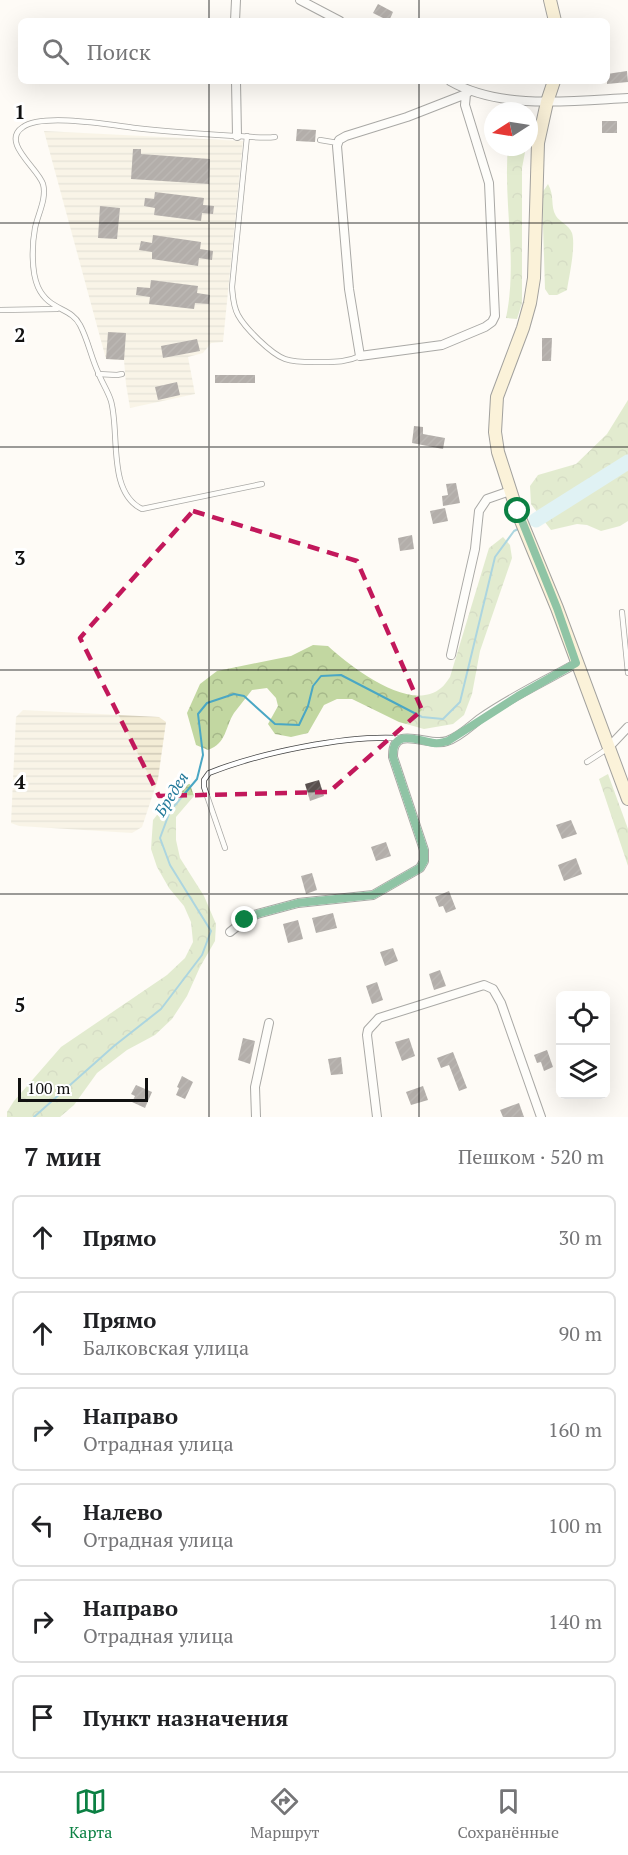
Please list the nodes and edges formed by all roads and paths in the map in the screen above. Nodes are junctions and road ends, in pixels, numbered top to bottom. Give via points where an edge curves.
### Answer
1 (236, 0) edge
2 (300, 0) edge
3 (550, 0) edge
4 (235, 18) edge
5 (334, 18) edge
6 (553, 18) edge
7 (236, 84) edge
8 (455, 84) edge
9 (553, 84) edge
10 (468, 92) junction
11 (628, 98) edge
12 (547, 102) junction
13 (242, 136) junction
14 (275, 137) dead end
15 (320, 140) dead end
16 (338, 144) junction
17 (57, 309) junction
18 (0, 310) edge
19 (360, 356) junction
20 (98, 374) junction
21 (122, 374) dead end
22 (262, 484) dead end
23 (510, 490) junction
24 (622, 612) dead end
25 (451, 655) dead end
26 (576, 663) junction
27 (628, 673) edge
28 (628, 727) edge
29 (402, 738) junction
30 (609, 747) junction
31 (587, 762) dead end
32 (628, 799) edge
33 (225, 848) dead end
34 (230, 932) dead end
35 (269, 1023) dead end
36 (256, 1117) edge
37 (378, 1117) edge
38 (541, 1117) edge

1 - 4 street
2 - 5 street
3 - 6 main road
7 - 13 street
8 - 10 street
9 - 12 main road
10 - 12 street
10 - 16 street via 346,136
10 - 19 street via 467,114 489,183 495,316 485,327 442,345
11 - 12 street
12 - 23 main road via 538,143 530,303 497,397 495,415 498,452
13 - 14 lane
13 - 17 lane via 77,122 44,121 22,127 17,132 17,147 40,177 44,190 35,229 35,275 38,287
13 - 19 lane via 232,287 237,313 284,359 341,362
15 - 16 lane
16 - 19 street via 349,289
17 - 18 lane
17 - 20 lane via 69,312 77,320
20 - 21 lane
20 - 22 lane via 111,400 118,472 133,504 142,509
23 - 25 street via 487,499 479,511 475,549
23 - 26 main road
24 - 27 lane
26 - 29 street via 448,741 436,744
26 - 30 main road
28 - 30 street
29 - 33 lane via 326,744 269,755 209,773 204,787
29 - 34 street via 392,749 393,757 424,850 420,868 373,895 298,903 267,911 245,920
30 - 31 lane
30 - 32 main road
35 - 36 street via 255,1087
37 - 38 street via 367,1035 374,1022 484,985 494,989 501,1003

